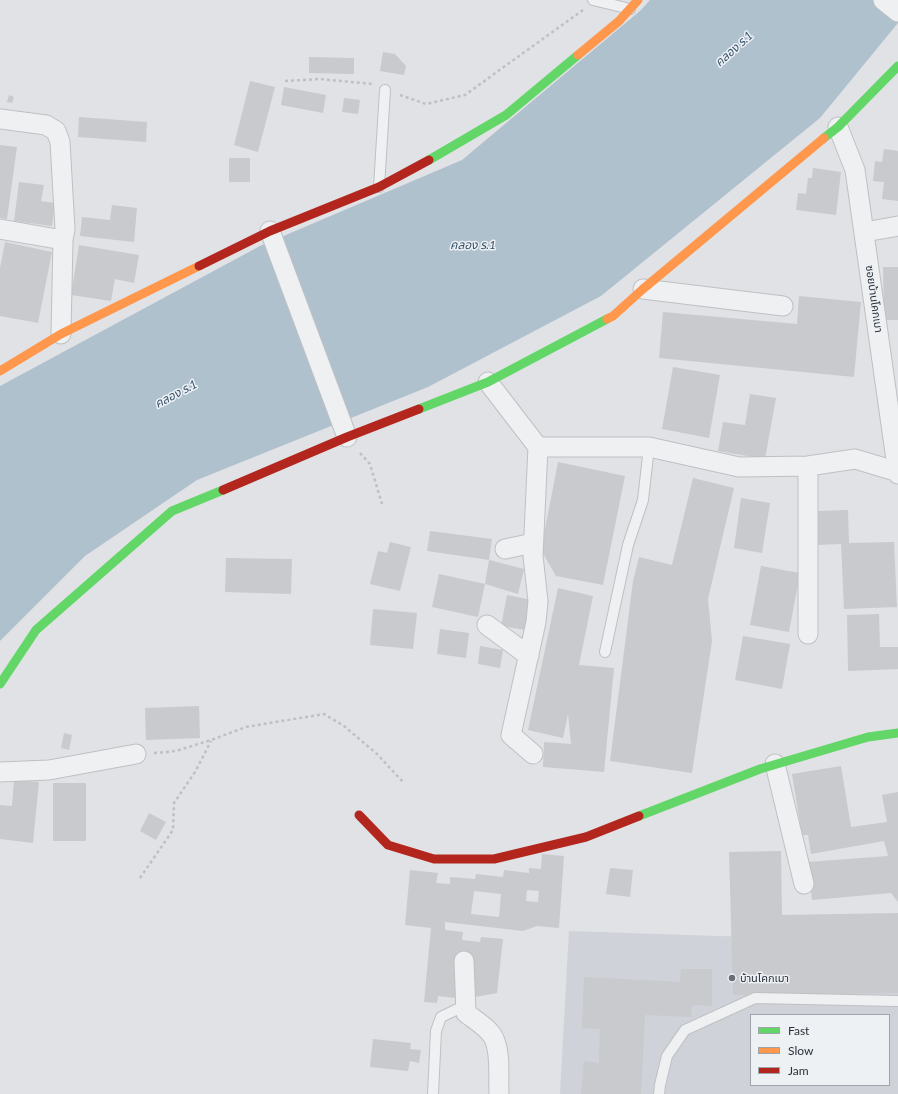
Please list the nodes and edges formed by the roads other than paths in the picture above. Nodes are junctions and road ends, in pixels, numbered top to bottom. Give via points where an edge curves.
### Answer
1 (595, 0) edge
2 (638, 0) edge
3 (884, 0) edge
4 (631, 9) junction
5 (898, 12) edge
6 (898, 66) edge
7 (385, 90) road end
8 (0, 119) edge
9 (838, 127) junction
10 (379, 187) junction
11 (898, 226) edge
12 (0, 229) edge
13 (270, 231) junction
14 (864, 232) junction
15 (63, 240) junction
16 (643, 289) junction
17 (783, 306) dead end
18 (62, 334) junction
19 (0, 371) edge
20 (488, 382) junction
21 (347, 438) junction
22 (538, 447) junction
23 (649, 447) junction
24 (808, 466) junction
25 (898, 473) edge
26 (533, 543) junction
27 (505, 549) dead end
28 (488, 625) dead end
29 (808, 634) dead end
30 (605, 652) dead end
31 (529, 656) junction
32 (0, 684) edge
33 (898, 733) edge
34 (136, 754) road end
35 (533, 754) dead end
36 (775, 764) junction
37 (0, 772) edge
38 (359, 815) dead end
39 (804, 884) dead end
40 (464, 961) dead end
41 (898, 1001) edge
42 (466, 1004) junction
43 (433, 1094) edge
44 (498, 1094) edge
45 (660, 1094) edge

1 - 4 lane
2 - 4 street
3 - 5 street
4 - 10 street via 620,21 506,115
6 - 9 street
7 - 10 lane
8 - 15 street via 46,125 56,131 60,142 65,229
9 - 14 street, ซอยบ้านโคกเมา via 855,170
9 - 16 street
10 - 13 street
11 - 14 street
12 - 15 street
13 - 18 street
13 - 21 street
14 - 25 street, ซอยบ้านโคกเมา
15 - 18 street
16 - 17 street
16 - 20 street via 613,316
18 - 19 street
20 - 21 street
20 - 22 street
21 - 32 street via 172,511 36,630
22 - 23 street
22 - 26 street
23 - 24 street via 739,467
23 - 30 lane via 643,500 628,545
24 - 25 street via 855,459
24 - 29 street
26 - 27 street
26 - 31 street via 538,601
28 - 31 street
31 - 35 street via 511,735
33 - 36 street via 868,737
34 - 37 street via 49,770
36 - 38 street via 586,836 494,859 434,859 388,845
36 - 39 street
40 - 42 street
41 - 45 lane via 755,998 685,1030 667,1056
42 - 43 lane via 441,1018 436,1031
42 - 44 street via 466,1013 484,1026 495,1040 498,1054

